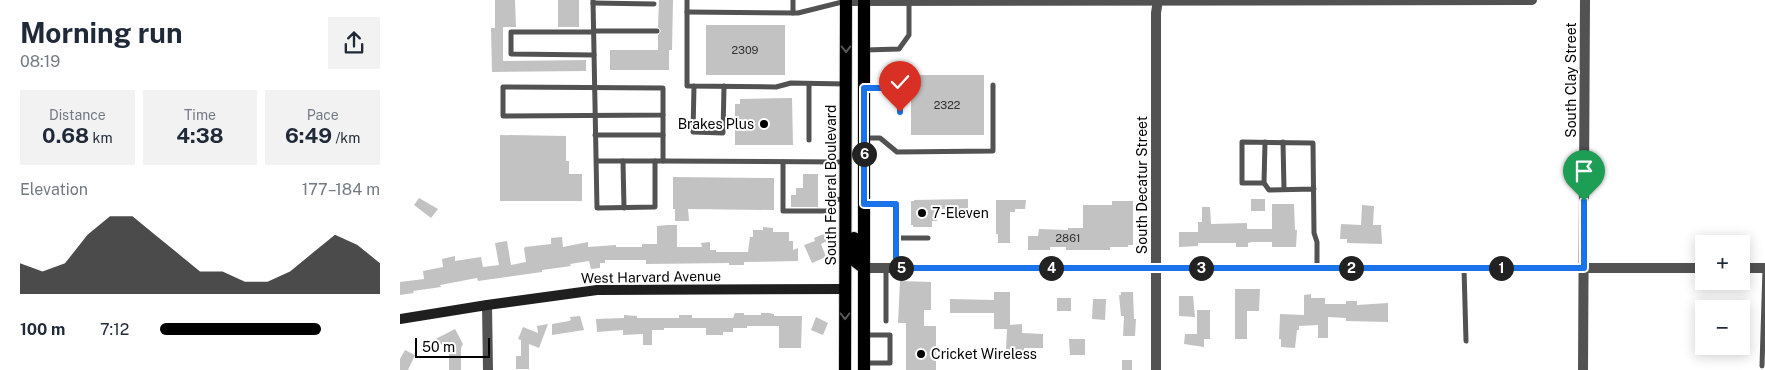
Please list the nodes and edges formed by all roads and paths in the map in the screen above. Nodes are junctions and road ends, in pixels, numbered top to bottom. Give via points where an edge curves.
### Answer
1 (687, 0) edge
2 (793, 0) edge
3 (846, 0) edge
4 (1158, 0) edge
5 (1308, 0) edge
6 (1461, 0) edge
7 (1532, 0) edge
8 (1585, 0) edge
9 (864, 1) edge
10 (909, 1) edge
11 (593, 2) edge
12 (654, 4) dead end
13 (687, 12) junction
14 (793, 13) junction
15 (594, 31) junction
16 (657, 31) dead end
17 (864, 50) junction
18 (594, 55) junction
19 (809, 84) junction
20 (846, 84) junction
21 (993, 85) dead end
22 (694, 86) junction
23 (724, 86) junction
24 (595, 88) junction
25 (864, 88) junction
26 (900, 112) dead end
27 (663, 115) junction
28 (595, 116) junction
29 (596, 135) junction
30 (663, 135) junction
31 (864, 138) junction
32 (809, 140) dead end
33 (1265, 142) junction
34 (1284, 142) junction
35 (596, 161) junction
36 (623, 161) junction
37 (655, 161) junction
38 (663, 161) junction
39 (783, 162) junction
40 (846, 162) junction
41 (1264, 183) junction
42 (1284, 189) junction
43 (1314, 189) junction
44 (846, 199) junction
45 (864, 204) junction
46 (624, 208) junction
47 (896, 238) junction
48 (928, 238) dead end
49 (864, 268) junction
50 (890, 268) junction
51 (1156, 268) junction
52 (1317, 268) junction
53 (1464, 268) junction
54 (1584, 268) junction
55 (1695, 268) edge
56 (1750, 268) edge
57 (1765, 268) edge
58 (845, 289) junction
59 (487, 305) junction
60 (400, 319) edge
61 (886, 321) dead end
62 (864, 335) junction
63 (1466, 341) dead end
64 (1762, 366) dead end
65 (863, 368) edge
66 (488, 370) edge
67 (845, 370) edge
68 (1156, 370) edge
69 (1584, 370) edge

1 - 13 lane
2 - 14 lane
3 - 9 street
3 - 14 lane
3 -> 20 main road, South Federal Boulevard
4 - 5 street
4 - 10 street
4 - 51 street, South Decatur Street
5 - 6 street
6 - 7 street
8 - 54 street, South Clay Street
9 - 10 street
9 - 17 main road
10 - 17 lane via 909,35 899,49
11 - 12 lane
11 - 15 lane
13 - 14 lane
13 - 22 lane via 687,86
15 - 16 lane
15 - 18 lane
15 - 18 lane via 511,32 511,54
17 - 25 main road
18 - 24 lane
19 - 20 lane
19 - 23 lane
19 - 32 lane
20 - 40 main road, South Federal Boulevard
21 - 31 lane via 993,151 897,152 880,138
22 - 23 lane
22 - 23 lane via 693,132 723,133
24 - 27 lane via 663,88
24 - 28 lane
24 - 28 lane via 503,87 503,116
25 - 26 lane via 900,88
25 - 31 main road
27 - 28 lane
27 - 30 lane
28 - 29 lane
29 - 30 lane
29 - 35 lane
30 - 38 lane
31 - 45 main road
33 - 34 lane
33 - 41 lane
33 - 41 lane via 1242,142 1242,183
34 - 42 lane
34 - 43 lane via 1313,143
35 - 36 lane
35 - 46 lane via 596,208
36 - 37 lane
36 - 46 lane
37 - 38 lane
37 - 46 lane via 655,207
38 - 39 lane
39 - 40 lane
39 - 44 lane via 783,211 831,211 830,200
40 - 44 main road, South Federal Boulevard
40 - 49 main road via 853,183 855,261
41 - 42 lane via 1269,190
42 - 43 lane
43 - 52 lane
44 - 58 main road, South Federal Boulevard
45 - 47 lane via 896,204
45 - 49 main road
47 - 48 lane
47 - 50 lane
49 - 50 street
49 - 62 main road
50 - 51 street
50 - 61 lane
51 - 52 street
51 - 68 street, South Decatur Street
52 - 53 street
53 - 54 street
53 - 63 lane
54 - 55 street
54 - 69 street, South Clay Street
56 - 57 street
57 - 64 lane
58 - 59 street, West Harvard Avenue via 597,290
58 - 65 main road via 854,293 856,299 858,355
58 -> 67 main road, South Federal Boulevard
59 - 60 street, West Harvard Avenue
59 - 66 street
62 - 65 main road
62 - 65 lane via 890,335 890,363

